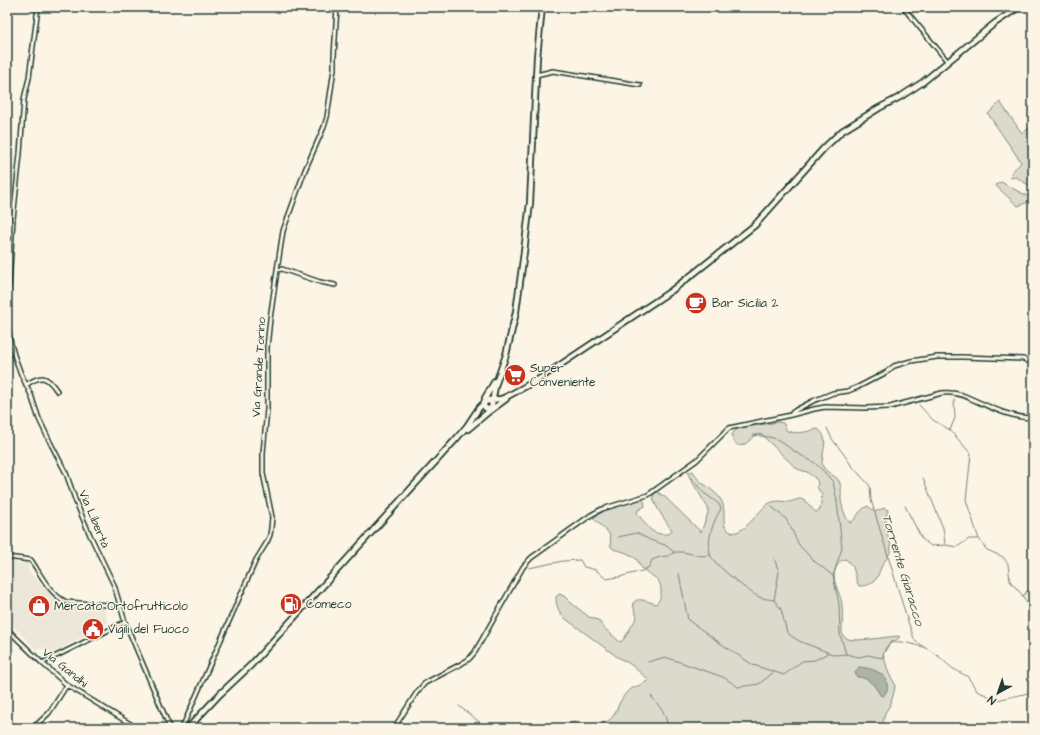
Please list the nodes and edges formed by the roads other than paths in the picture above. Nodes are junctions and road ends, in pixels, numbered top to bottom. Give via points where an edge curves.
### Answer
1 (38, 7) edge
2 (337, 7) edge
3 (542, 7) edge
4 (903, 7) edge
5 (1022, 7) edge
6 (948, 62) junction
7 (536, 74) junction
8 (640, 85) dead end
9 (277, 270) junction
10 (335, 285) dead end
11 (7, 302) edge
12 (7, 316) edge
13 (1033, 363) edge
14 (498, 376) junction
15 (26, 385) junction
16 (57, 391) dead end
17 (493, 394) junction
18 (514, 394) junction
19 (499, 399) junction
20 (489, 404) junction
21 (791, 414) junction
22 (1033, 418) edge
23 (457, 438) junction
24 (7, 557) edge
25 (121, 606) junction
26 (125, 622) junction
27 (7, 630) edge
28 (42, 663) junction
29 (67, 685) junction
30 (186, 719) junction
31 (189, 727) edge
32 (33, 728) edge
33 (137, 728) edge
34 (170, 728) edge
35 (182, 728) edge
36 (394, 728) edge

1 - 11 street via 24,99
2 - 9 street, Via Grande Torino via 334,69 327,117 283,231
3 - 7 main road
4 - 6 street
5 - 6 main road via 994,23
6 - 18 main road via 900,97 842,131 755,225 693,274 563,364
7 - 8 street via 553,71
7 - 14 main road via 530,203 516,312 506,355
9 - 10 street via 282,269
9 - 30 street, Via Grande Torino via 267,347 267,408 263,453 263,473 272,517 270,535 253,565
12 - 15 street, Via Libertà via 14,355
13 - 21 street via 1018,358 963,356 910,361 894,366 858,387 813,400
14 - 17 main road
14 - 20 main road
15 - 16 street via 44,378 50,381
15 - 25 street, Via Libertà
17 - 19 main road
17 - 20 main road
18 - 19 main road
18 - 20 main road
19 - 20 main road
20 - 23 main road
20 - 23 main road via 479,408
21 - 22 street via 825,407 890,407 948,392 962,395 1010,415
21 - 36 street via 729,428 697,460 648,495 602,509 531,558 523,567 475,652 461,664 425,683
23 - 31 main road via 251,665
24 - 25 street via 31,560 50,588 66,602
25 - 26 street, Via Libertà
26 - 28 street
26 - 34 street, Via Libertà
27 - 28 street, Via Gandhi
28 - 29 street, Via Gandhi
29 - 32 street via 49,713
29 - 33 street, Via Gandhi
30 - 31 street
30 - 35 street, Via Grande Torino

